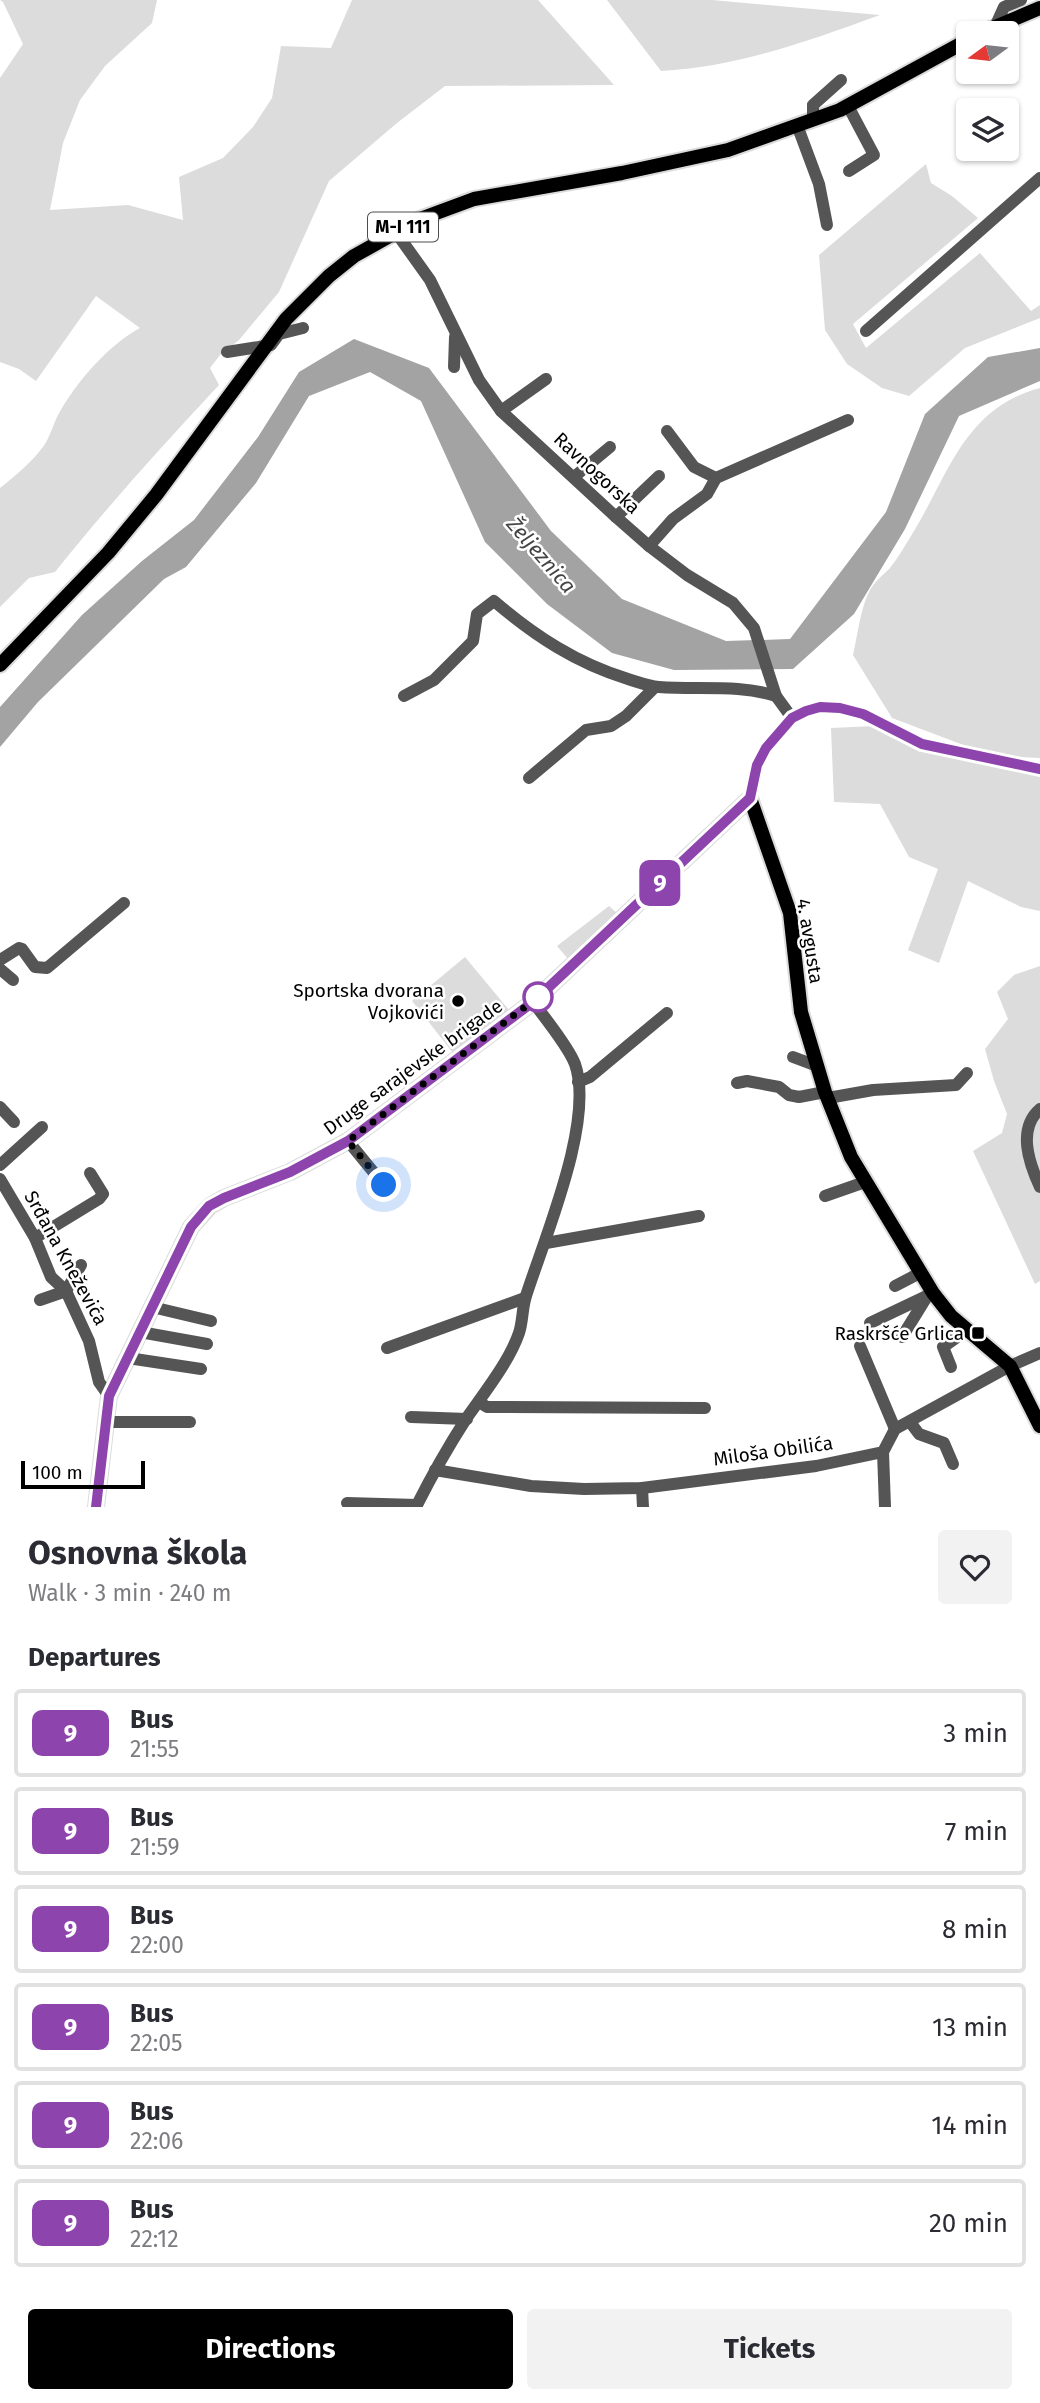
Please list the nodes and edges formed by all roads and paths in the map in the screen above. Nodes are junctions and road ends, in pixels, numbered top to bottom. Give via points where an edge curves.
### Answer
1 (1021, 0) edge
2 (1040, 8) edge
3 (998, 21) edge
4 (1009, 21) edge
5 (956, 47) edge
6 (841, 80) dead end
7 (848, 106) junction
8 (813, 119) junction
9 (797, 125) junction
10 (849, 171) dead end
11 (1040, 178) edge
12 (827, 225) dead end
13 (395, 232) junction
14 (303, 328) dead end
15 (866, 331) dead end
16 (456, 333) junction
17 (265, 345) junction
18 (227, 352) dead end
19 (454, 367) dead end
20 (547, 379) dead end
21 (501, 411) junction
22 (848, 420) dead end
23 (667, 430) dead end
24 (610, 447) dead end
25 (659, 476) dead end
26 (574, 477) junction
27 (716, 478) junction
28 (616, 517) junction
29 (649, 546) junction
30 (0, 666) edge
31 (655, 687) junction
32 (776, 691) junction
33 (404, 696) dead end
34 (792, 718) junction
35 (1040, 769) edge
36 (529, 778) dead end
37 (750, 798) junction
38 (124, 902) dead end
39 (0, 960) edge
40 (0, 969) edge
41 (13, 980) dead end
42 (533, 1002) junction
43 (667, 1013) dead end
44 (793, 1057) dead end
45 (817, 1066) junction
46 (967, 1073) dead end
47 (578, 1082) junction
48 (737, 1083) dead end
49 (873, 1090) junction
50 (826, 1095) junction
51 (888, 1095) dead end
52 (0, 1107) edge
53 (1040, 1109) edge
54 (14, 1122) dead end
55 (42, 1128) dead end
56 (348, 1141) junction
57 (0, 1165) edge
58 (90, 1172) dead end
59 (0, 1179) edge
60 (865, 1182) junction
61 (384, 1185) dead end
62 (1040, 1187) edge
63 (825, 1196) dead end
64 (699, 1216) dead end
65 (35, 1238) junction
66 (546, 1243) junction
67 (81, 1265) dead end
68 (920, 1273) junction
69 (895, 1286) dead end
70 (66, 1291) junction
71 (930, 1295) junction
72 (525, 1298) junction
73 (40, 1300) dead end
74 (152, 1307) junction
75 (211, 1321) dead end
76 (870, 1323) dead end
77 (967, 1330) junction
78 (140, 1332) junction
79 (902, 1337) dead end
80 (207, 1344) dead end
81 (860, 1346) dead end
82 (387, 1348) dead end
83 (1040, 1353) edge
84 (128, 1358) junction
85 (1010, 1366) junction
86 (951, 1367) dead end
87 (201, 1369) dead end
88 (109, 1396) junction
89 (479, 1402) junction
90 (705, 1409) dead end
91 (411, 1417) dead end
92 (467, 1419) junction
93 (106, 1422) junction
94 (190, 1422) dead end
95 (910, 1422) junction
96 (1040, 1426) edge
97 (895, 1430) junction
98 (883, 1452) junction
99 (953, 1464) dead end
100 (435, 1470) junction
101 (642, 1488) junction
102 (348, 1503) dead end
103 (416, 1506) edge
104 (96, 1507) edge
105 (643, 1507) edge
106 (885, 1507) edge

1 - 3 street via 1004,7
2 - 4 main road
5 - 7 main road, M-I 111
6 - 8 street via 813,105
7 - 8 main road, M-I 111
7 - 10 street via 874,155
8 - 9 main road, M-I 111
9 - 12 street via 820,184
9 - 13 main road, M-I 111 via 728,150 474,199
11 - 15 street
13 - 16 street, Ravnogorska via 430,280
13 - 17 main road, M-I 111 via 329,276
14 - 17 street via 279,334 271,345
16 - 19 street
16 - 21 street, Ravnogorska via 479,380
17 - 18 street
17 - 30 main road, M-I 111 via 148,505
20 - 21 street
21 - 26 street, Ravnogorska
22 - 27 street
23 - 27 street via 694,467
24 - 26 street
25 - 28 street
26 - 28 street, Ravnogorska
27 - 29 street via 707,494 673,519
28 - 29 street, Ravnogorska
29 - 32 street, Ravnogorska via 733,603 754,628
31 - 32 street
31 - 33 street via 602,671 555,648 494,601 477,614 473,641 434,680
31 - 36 street via 626,716 611,726 586,730
32 - 34 street, Ravnogorska
34 - 35 street via 820,707 840,708 863,714 922,744
34 - 37 street via 757,765
37 - 42 main road, Druge sarajevske brigade
37 - 45 main road, 4. avgusta via 790,913 801,1012
38 - 39 street via 47,968 35,967 19,948
40 - 41 street
42 - 47 street via 575,1063
42 - 56 main road, Druge sarajevske brigade
43 - 47 street
44 - 45 street
45 - 50 main road, 4. avgusta
46 - 49 street via 956,1085
47 - 66 street via 574,1146
48 - 50 street via 779,1087 799,1097
49 - 50 street
49 - 51 street
50 - 60 main road, 4. avgusta
52 - 54 street
53 - 62 street via 1032,1116 1027,1134 1031,1166
55 - 57 street
56 - 61 street
56 - 74 main road, Druge sarajevske brigade via 290,1172 209,1206 191,1227
58 - 65 street via 103,1194 99,1199
59 - 65 street, Srđana Kneževića
60 - 63 street
60 - 68 main road, 4. avgusta
64 - 66 street
65 - 70 street, Srđana Kneževića via 51,1277
66 - 72 street
67 - 70 street
68 - 69 street
68 - 71 main road, 4. avgusta
70 - 73 street
70 - 88 street, Srđana Kneževića via 89,1341 99,1382
71 - 76 street
71 - 77 main road, 4. avgusta
71 - 79 street
72 - 82 street
72 - 89 street via 519,1333
74 - 75 street
74 - 78 main road, Druge sarajevske brigade
77 - 85 main road, 4. avgusta
77 - 86 street via 943,1348
78 - 80 street
78 - 84 main road, Druge sarajevske brigade
81 - 97 street
83 - 85 street
84 - 87 street
84 - 88 main road, Druge sarajevske brigade
85 - 95 street
85 - 96 main road, 4. avgusta
88 - 93 main road, Druge sarajevske brigade
89 - 90 street via 486,1407
89 - 92 street
91 - 92 street
92 - 100 street
93 - 94 street
93 - 104 main road, Druge sarajevske brigade
95 - 97 street
95 - 99 street via 919,1434 944,1443
97 - 98 street
98 - 101 street, Miloša Obilića via 816,1466
98 - 106 street
100 - 101 street, Miloša Obilića via 531,1486
100 - 103 street
101 - 105 street
102 - 103 street

